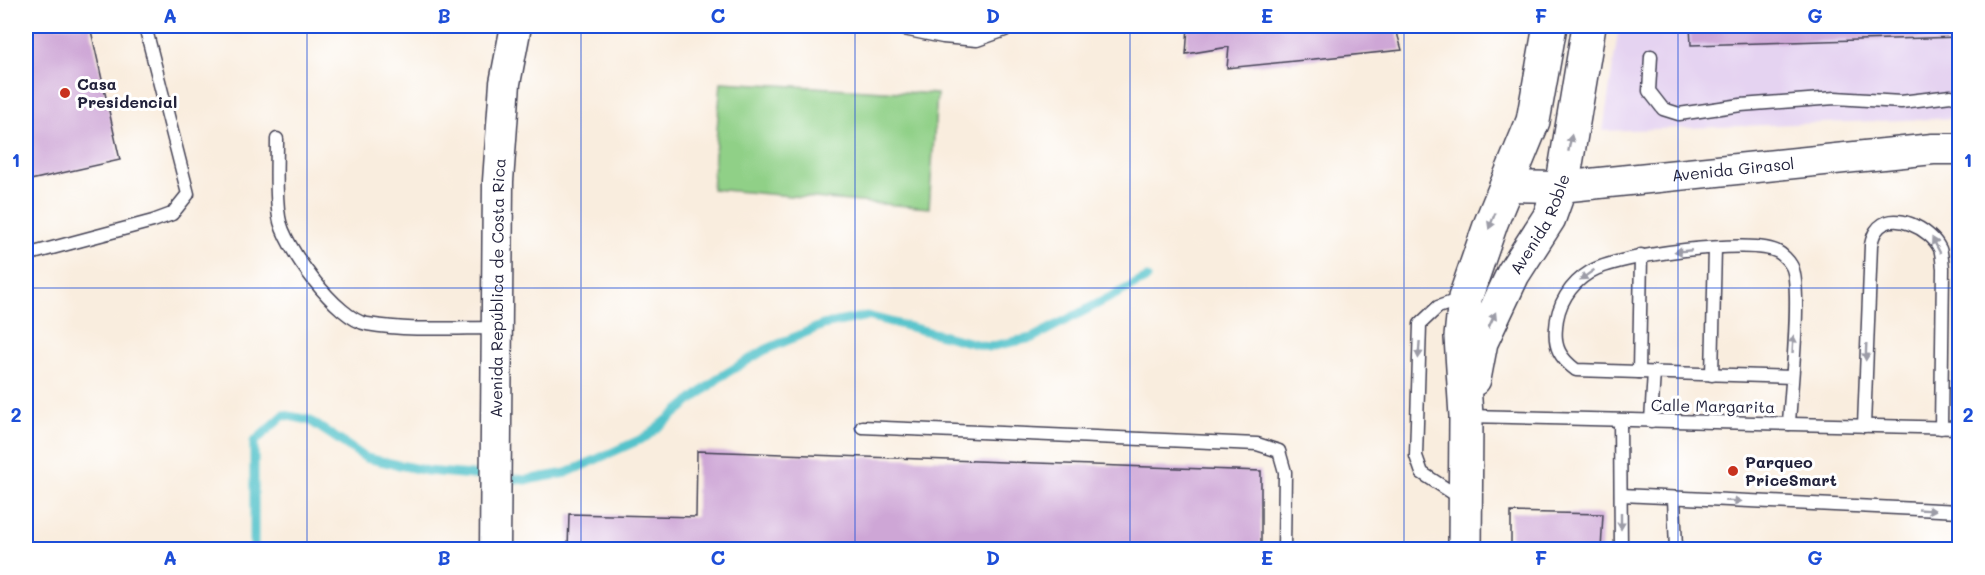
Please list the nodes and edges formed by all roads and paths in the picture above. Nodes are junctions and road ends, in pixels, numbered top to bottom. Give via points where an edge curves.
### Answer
1 (145, 26) edge
2 (516, 26) edge
3 (889, 26) edge
4 (1008, 26) edge
5 (1550, 26) edge
6 (1589, 26) edge
7 (1651, 56) dead end
8 (1959, 99) edge
9 (276, 139) dead end
10 (1959, 149) edge
11 (1508, 186) junction
12 (1560, 187) junction
13 (1715, 248) junction
14 (26, 255) edge
15 (1641, 255) junction
16 (1465, 298) junction
17 (496, 328) junction
18 (1639, 372) junction
19 (1654, 372) junction
20 (1712, 375) junction
21 (1792, 377) junction
22 (1466, 416) junction
23 (1620, 420) junction
24 (1651, 421) junction
25 (1789, 424) junction
26 (1864, 426) junction
27 (862, 427) dead end
28 (1941, 428) junction
29 (1959, 428) edge
30 (1621, 495) junction
31 (1674, 498) junction
32 (1466, 501) junction
33 (1959, 511) edge
34 (495, 537) edge
35 (1284, 549) edge
36 (1466, 549) edge
37 (1621, 549) edge
38 (1676, 549) edge

1 - 14 lane via 188,194 172,214
2 - 17 street, Avenida República de Costa Rica via 505,83 498,181
3 - 4 lane via 977,40
5 - 11 main road, Avenida Roble via 1533,121
12 -> 6 main road, Avenida Roble
7 - 8 lane via 1649,91 1663,109 1679,114 1835,98 1901,102 1952,96
9 - 17 lane via 279,218 290,246 339,308 364,324
10 - 12 street, Avenida Girasol
11 - 12 street, Avenida Girasol
11 -> 16 main road, Avenida Roble
22 -> 12 main road, Avenida Roble via 1481,342 1513,274 1549,218
13 -> 15 lane
13 - 20 lane
21 -> 13 lane via 1796,294 1793,266 1777,251 1736,246
15 - 18 lane
15 -> 18 lane via 1591,271 1572,287 1557,312 1555,342 1564,361 1576,370
16 - 22 main road, Avenida Roble via 1461,337
16 -> 32 lane via 1438,307 1420,324 1416,456 1422,473
17 - 34 street, Avenida República de Costa Rica
18 - 19 lane
19 - 20 lane
19 - 24 lane
20 - 21 lane
21 - 25 lane
22 - 23 lane, Calle Margarita
22 - 32 main road, Avenida Roble
23 - 24 lane, Calle Margarita
23 - 30 lane
24 - 25 lane, Calle Margarita
25 - 26 lane, Calle Margarita
26 - 28 lane, Calle Margarita
28 -> 26 lane via 1943,268 1940,249 1914,223 1887,223 1876,230 1871,244
27 - 35 lane via 1257,444 1280,451 1285,472
28 - 29 lane, Calle Margarita
30 - 31 lane
30 -> 37 lane
31 -> 33 lane
31 - 38 lane
32 - 36 main road, Avenida Roble

